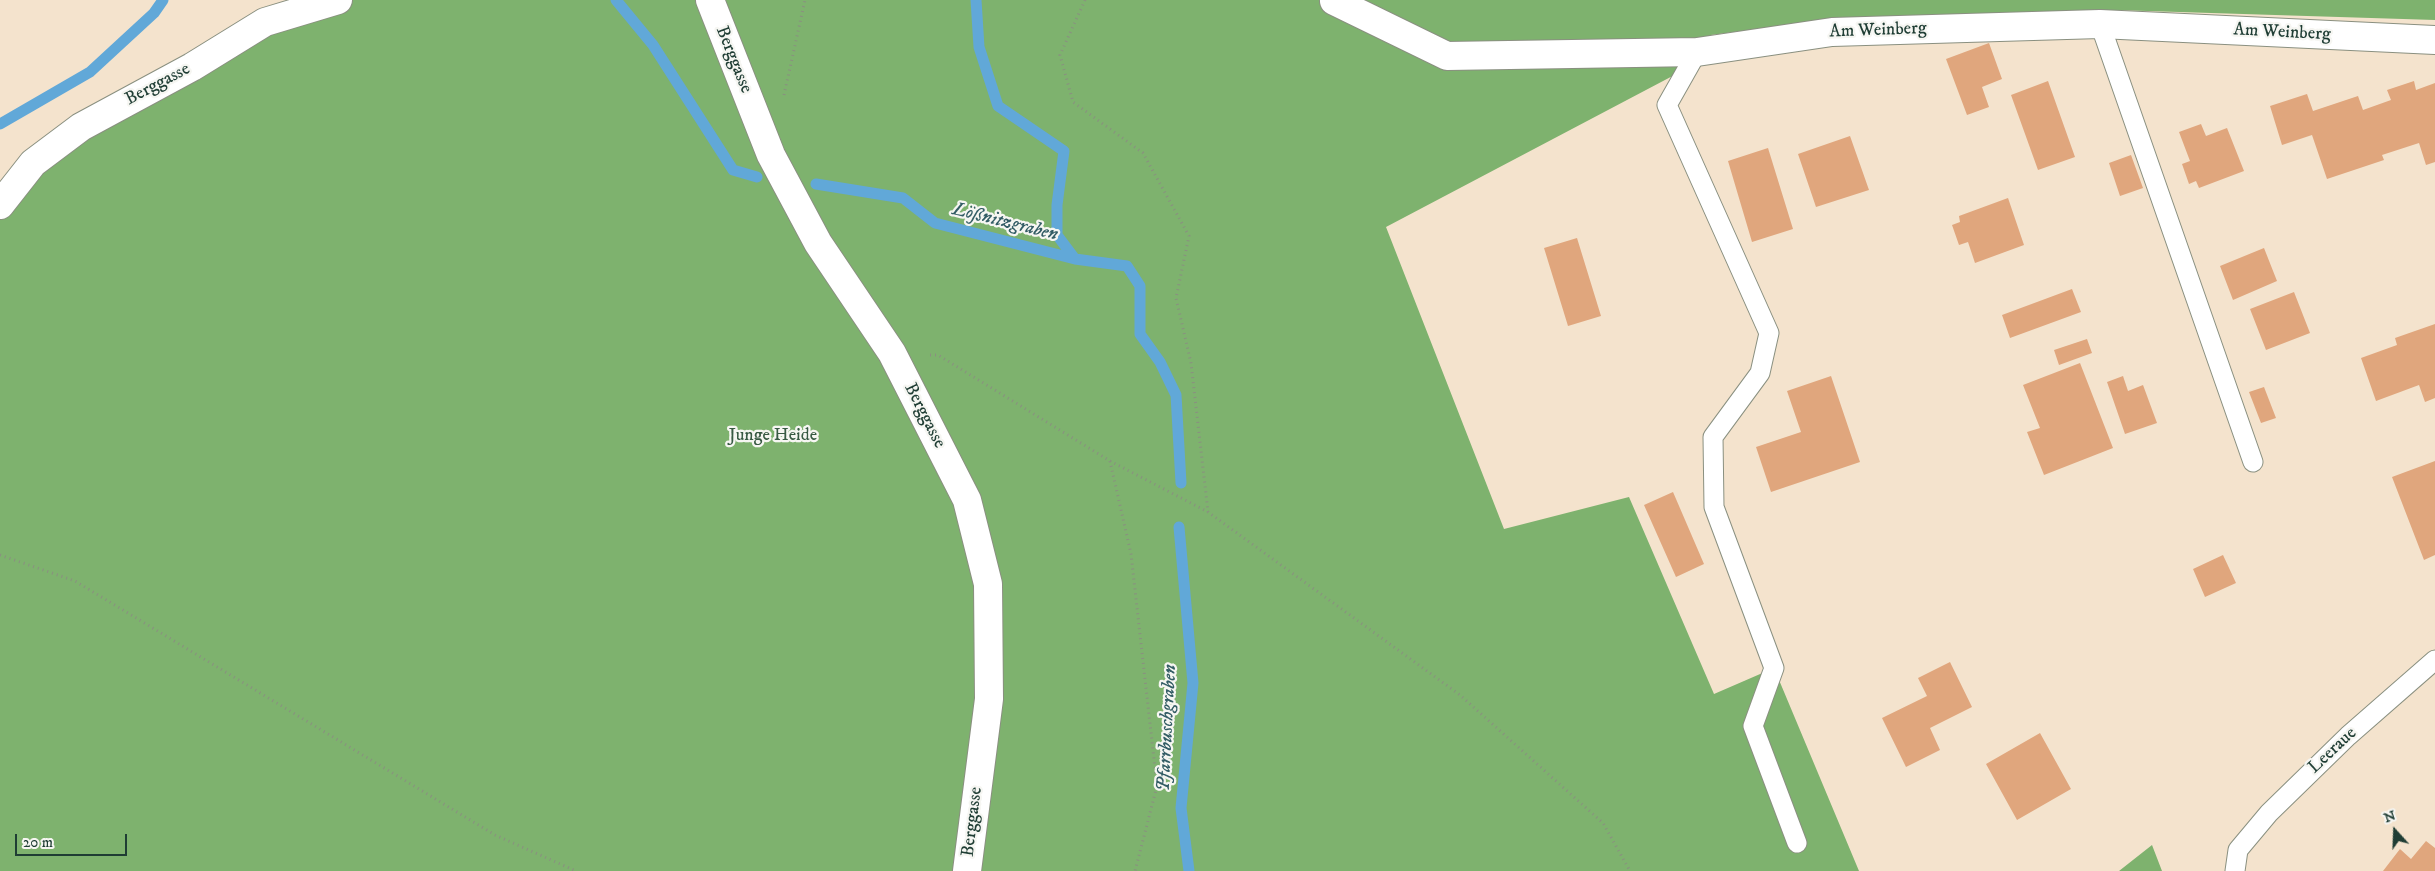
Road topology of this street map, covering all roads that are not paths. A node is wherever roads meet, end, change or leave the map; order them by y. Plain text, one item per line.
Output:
1 (338, 0) edge
2 (710, 0) edge
3 (1334, 1) edge
4 (2100, 24) junction
5 (2435, 40) edge
6 (1697, 52) junction
7 (0, 205) edge
8 (2254, 462) dead end
9 (2435, 660) edge
10 (1797, 843) dead end
11 (966, 871) edge
12 (2235, 871) edge

1 - 7 street, Berggasse
2 - 11 street, Berggasse
3 - 6 street, Am Weinberg
4 - 5 street, Am Weinberg
4 - 6 street, Am Weinberg
4 - 8 lane
6 - 10 lane
9 - 12 lane, Leeraue

